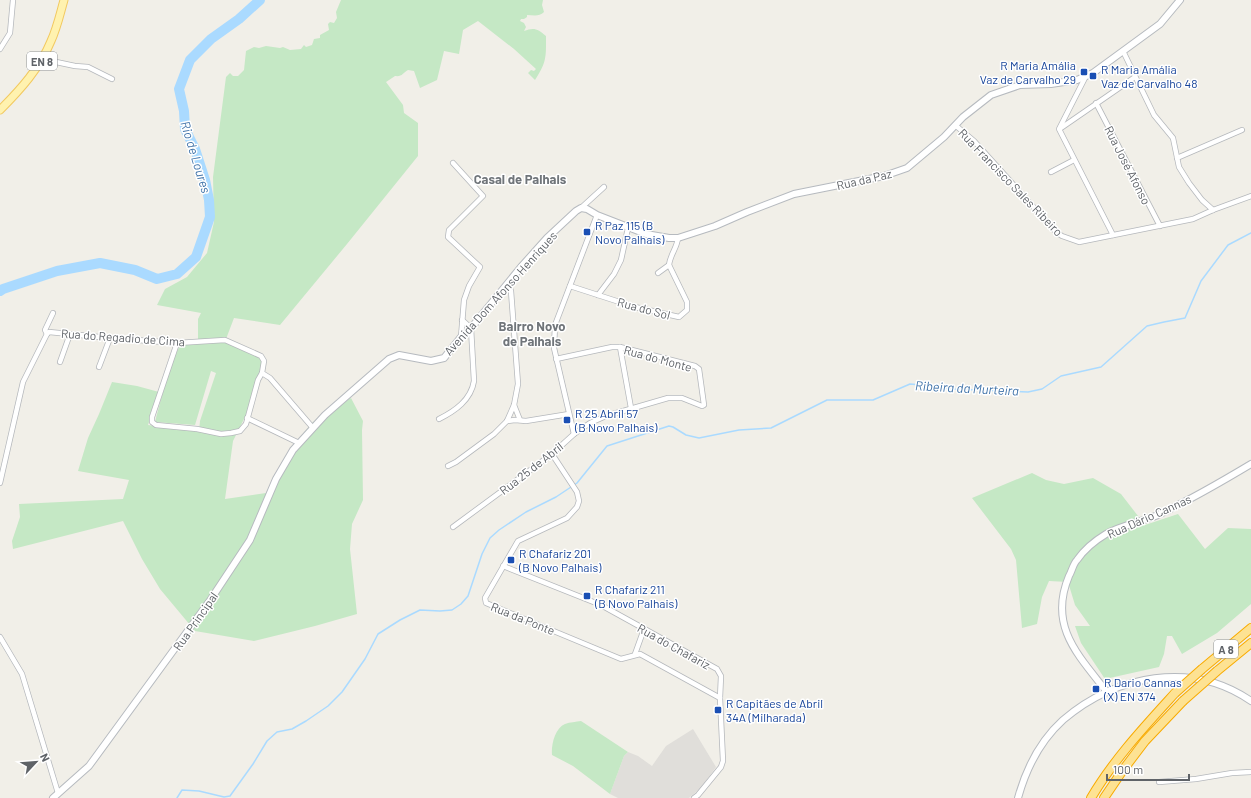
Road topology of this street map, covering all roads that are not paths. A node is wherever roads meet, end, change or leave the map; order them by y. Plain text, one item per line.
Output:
1 (13, 0) edge
2 (64, 0) edge
3 (1180, 0) edge
4 (0, 49) edge
5 (1123, 51) junction
6 (42, 59) junction
7 (1086, 76) junction
8 (1135, 76) junction
9 (112, 79) dead end
10 (1096, 103) junction
11 (0, 110) edge
12 (955, 125) junction
13 (1059, 130) junction
14 (1242, 130) dead end
15 (1177, 158) junction
16 (1074, 160) junction
17 (453, 163) dead end
18 (1051, 172) dead end
19 (604, 187) dead end
20 (1251, 196) edge
21 (581, 208) junction
22 (1213, 210) junction
23 (598, 215) junction
24 (1160, 226) junction
25 (628, 228) junction
26 (1113, 235) junction
27 (678, 238) junction
28 (669, 264) junction
29 (658, 273) dead end
30 (508, 283) junction
31 (570, 286) junction
32 (598, 295) junction
33 (53, 313) dead end
34 (462, 320) junction
35 (471, 328) junction
36 (47, 334) junction
37 (70, 334) junction
38 (461, 337) junction
39 (110, 338) junction
40 (177, 343) junction
41 (620, 347) junction
42 (556, 358) junction
43 (60, 362) dead end
44 (99, 367) dead end
45 (262, 373) junction
46 (514, 405) junction
47 (702, 406) joint
48 (631, 408) junction
49 (569, 414) junction
50 (247, 418) junction
51 (439, 419) dead end
52 (520, 420) junction
53 (507, 421) junction
54 (313, 428) junction
55 (574, 434) junction
56 (299, 443) junction
57 (552, 454) junction
58 (1251, 464) edge
59 (448, 466) dead end
60 (0, 482) edge
61 (453, 527) dead end
62 (504, 566) junction
63 (1251, 628) edge
64 (644, 630) junction
65 (0, 637) edge
66 (1251, 643) edge
67 (635, 654) junction
68 (1107, 692) junction
69 (720, 698) junction
70 (1251, 701) edge
71 (1251, 772) edge
72 (1159, 782) dead end
73 (55, 796) edge
74 (694, 798) edge
75 (1018, 798) edge
76 (1091, 798) edge
77 (1104, 798) edge

1 - 4 street
2 - 6 main road, EN 8
3 - 5 street, Rua da Paz
5 - 7 street, Rua da Paz
5 - 8 street
6 - 9 street
6 - 11 main road, EN 8
7 - 12 street, Rua da Paz
7 - 13 street
8 - 10 street
8 - 15 street
10 - 13 street
10 - 24 street, Rua José Afonso
12 - 26 street, Rua Francisco Sales Ribeiro
12 - 27 street, Rua da Paz
13 - 16 street
14 - 15 street
15 - 22 street
16 - 18 street
16 - 26 street
17 - 34 street
19 - 21 street, Avenida Dom Afonso Henriques
20 - 22 street, Rua Francisco Sales Ribeiro
21 - 23 street, Rua da Paz
21 - 30 street, Avenida Dom Afonso Henriques
22 - 24 street, Rua Francisco Sales Ribeiro
23 - 25 street, Rua da Paz
23 - 31 street
24 - 26 street, Rua Francisco Sales Ribeiro
25 - 27 street, Rua da Paz
25 - 32 street
27 - 28 street
28 - 29 street
28 - 32 street, Rua do Sol
30 - 35 street, Avenida Dom Afonso Henriques
30 - 46 street
31 - 32 street, Rua do Sol
31 - 42 street
33 - 36 street
34 - 35 street
34 - 38 street
35 - 38 street, Avenida Dom Afonso Henriques
35 - 51 street
36 - 37 street, Rua do Regadio de Cima
36 - 60 street, Rua do Regadio de Cima
37 - 39 street, Rua do Regadio de Cima
37 - 43 street
38 - 54 street, Avenida Dom Afonso Henriques
39 - 40 street, Rua do Regadio de Cima
39 - 44 street
40 - 45 street, Rua do Regadio de Cima
40 - 50 street
41 - 42 street, Rua do Monte
41 - 47 street, Rua do Monte
41 - 48 street
42 - 49 street
45 - 50 street
45 - 54 street
46 - 52 street
46 - 53 street
47 - 48 street, Rua 25 de Abril
48 - 55 street, Rua 25 de Abril
49 - 52 street
49 - 55 street
50 - 56 street
52 - 53 street
53 - 59 street
54 - 56 street, Rua Principal
55 - 57 street, Rua 25 de Abril
56 - 73 street, Rua Principal
57 - 61 street, Rua 25 de Abril
57 - 62 street, Rua da Ponte
58 - 68 street, Rua Dário Cannas
62 - 64 street, Rua do Chafariz
62 - 67 street, Rua da Ponte
63 - 76 highway, A 8, bridge
64 - 67 street
64 - 69 street, Rua do Chafariz
65 - 73 street
66 - 77 highway, A 8, bridge
67 - 69 street
68 - 70 street
68 - 75 street
69 - 74 street, Rua do Chafariz
71 - 72 street

